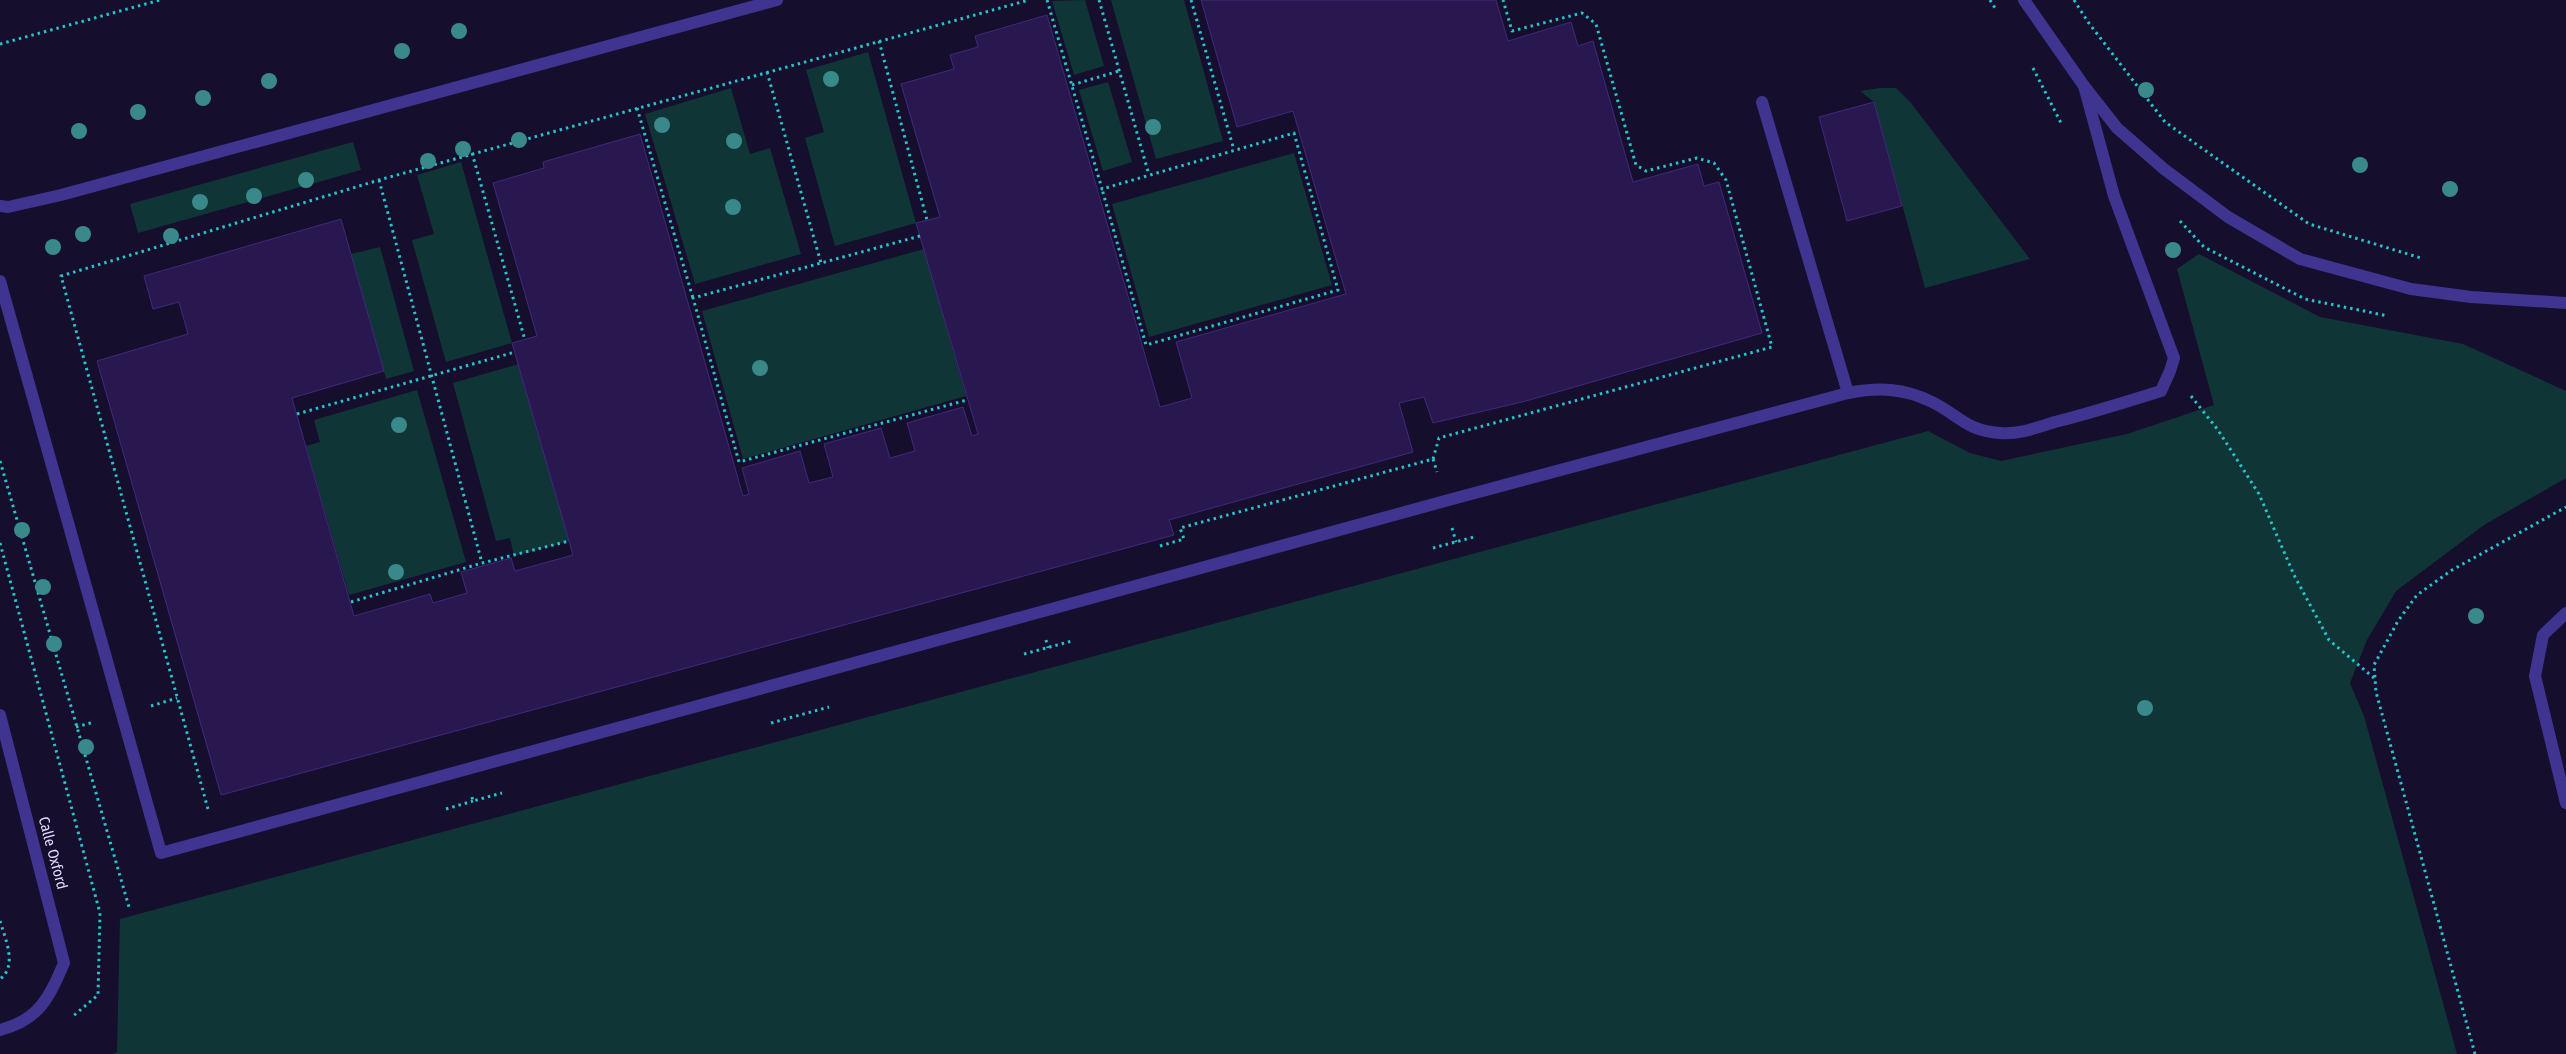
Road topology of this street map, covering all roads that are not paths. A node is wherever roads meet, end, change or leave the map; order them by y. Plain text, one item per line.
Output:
1 (777, 0) edge
2 (2024, 0) edge
3 (2084, 86) junction
4 (1762, 102) dead end
5 (0, 206) edge
6 (0, 281) edge
7 (2566, 303) edge
8 (1848, 394) junction
9 (2566, 613) edge
10 (0, 715) edge
11 (2566, 802) edge
12 (0, 1030) edge

1 - 5 street
2 - 3 street
3 - 7 street
3 - 8 street
4 - 8 street
6 - 8 street
9 - 11 street
10 - 12 street, Calle Oxford

